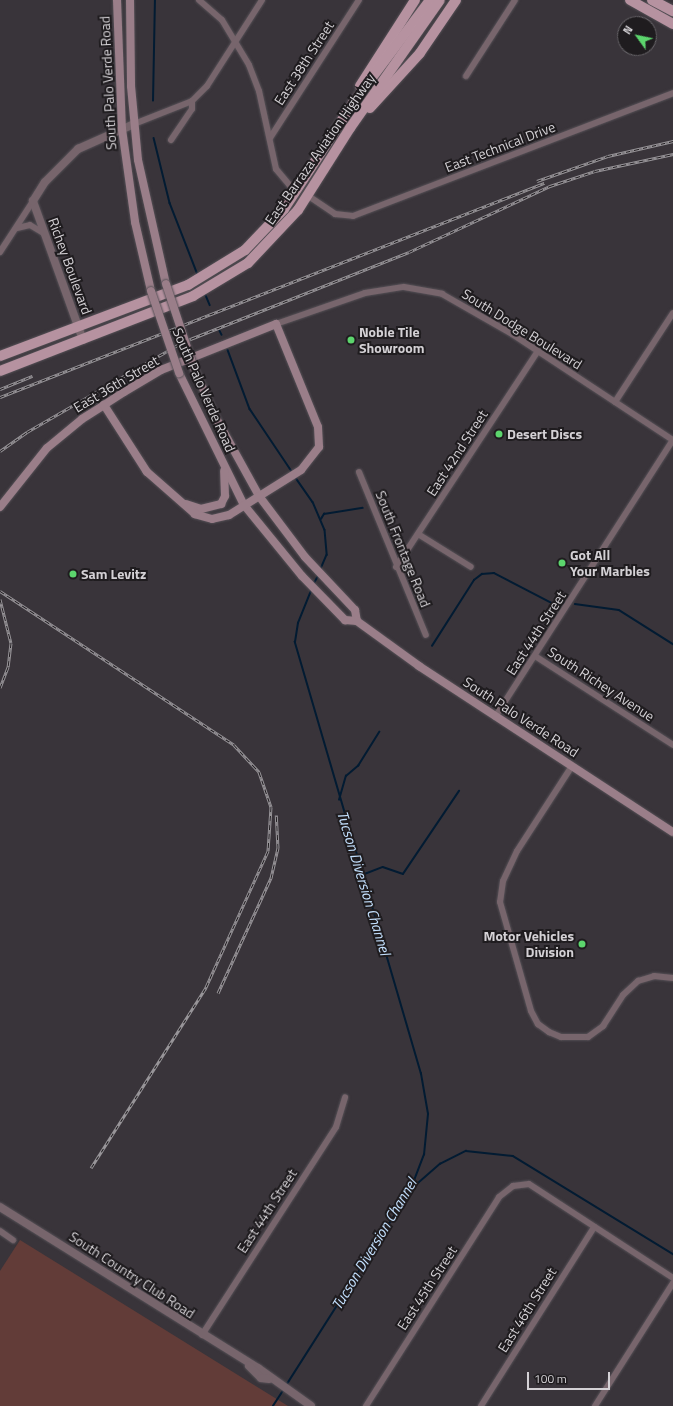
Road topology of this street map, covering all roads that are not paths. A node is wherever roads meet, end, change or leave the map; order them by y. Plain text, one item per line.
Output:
1 (117, 0) edge
2 (130, 0) edge
3 (199, 0) edge
4 (262, 0) edge
5 (359, 0) edge
6 (415, 0) edge
7 (430, 0) edge
8 (440, 0) edge
9 (456, 0) edge
10 (514, 0) edge
11 (630, 0) edge
12 (652, 0) edge
13 (673, 11) edge
14 (673, 24) edge
15 (237, 41) junction
16 (466, 76) dead end
17 (673, 93) edge
18 (192, 101) junction
19 (134, 124) junction
20 (122, 129) junction
21 (270, 138) junction
22 (172, 140) dead end
23 (323, 148) junction
24 (333, 156) junction
25 (295, 192) junction
26 (307, 195) junction
27 (33, 201) junction
28 (14, 230) junction
29 (45, 234) junction
30 (0, 252) edge
31 (226, 278) junction
32 (673, 313) edge
33 (276, 324) junction
34 (78, 327) junction
35 (83, 340) junction
36 (538, 351) junction
37 (0, 356) edge
38 (0, 371) edge
39 (614, 402) junction
40 (104, 405) junction
41 (673, 440) edge
42 (224, 469) junction
43 (359, 472) dead end
44 (259, 496) junction
45 (184, 504) junction
46 (244, 505) junction
47 (0, 507) edge
48 (418, 534) junction
49 (396, 567) junction
50 (471, 567) dead end
51 (357, 621) junction
52 (426, 635) dead end
53 (535, 656) junction
54 (496, 717) junction
55 (673, 745) edge
56 (572, 766) junction
57 (673, 832) edge
58 (673, 978) edge
59 (345, 1097) dead end
60 (0, 1207) edge
61 (594, 1227) junction
62 (0, 1231) edge
63 (13, 1240) dead end
64 (673, 1278) edge
65 (673, 1283) edge
66 (202, 1335) junction
67 (311, 1406) edge
68 (366, 1406) edge
69 (481, 1406) edge
70 (595, 1406) edge

1 - 20 main road, South Palo Verde Road
2 - 19 main road, South Palo Verde Road
3 - 15 street
4 - 15 street
5 - 21 street, East 38th Street
6 - 23 main road
7 - 23 main road, East Barraza Aviation Highway
8 - 24 main road, East Barraza Aviation Highway
9 - 24 main road
10 - 16 street
11 - 14 main road
12 - 13 main road
15 - 18 street
15 - 21 street
17 - 26 street, East Technical Drive
18 - 19 street
18 - 22 street
19 - 20 street
19 - 44 main road, South Palo Verde Road, bridge
20 - 27 street
20 - 42 main road, South Palo Verde Road, bridge
21 - 25 street
23 - 25 main road, East Barraza Aviation Highway
24 - 26 main road, East Barraza Aviation Highway
25 - 31 main road
25 - 34 main road, East Barraza Aviation Highway
26 - 31 main road, East Barraza Aviation Highway
27 - 28 street
27 - 29 street, Richey Boulevard
28 - 29 street
28 - 30 street
29 - 34 street, Richey Boulevard
31 - 35 main road, East Barraza Aviation Highway
32 - 39 street
33 - 36 street, South Dodge Boulevard
33 - 40 main road, East 36th Street
33 - 44 main road
34 - 35 street, Richey Boulevard
34 - 37 main road
35 - 38 main road, East Barraza Aviation Highway
36 - 39 street, South Dodge Boulevard
36 - 48 street, East 42nd Street
39 - 41 street, South Dodge Boulevard
40 - 45 main road
40 - 47 main road, East 36th Street
41 - 53 street, East 44th Street
42 - 45 main road
42 - 46 main road, South Palo Verde Road
43 - 49 street, South Frontage Road
44 - 46 main road
44 - 51 main road, South Palo Verde Road
45 - 46 main road
46 - 51 main road, South Palo Verde Road
48 - 49 street, East 42nd Street
48 - 50 street
49 - 52 street, South Frontage Road
51 - 54 main road, South Palo Verde Road
53 - 54 street, East 44th Street
53 - 55 street, South Richey Avenue
54 - 56 main road, South Palo Verde Road
56 - 57 main road, South Palo Verde Road
56 - 58 street
59 - 66 street, East 44th Street
60 - 66 street, South Country Club Road
61 - 64 street
61 - 68 street, East 45th Street
61 - 69 street, East 46th Street
62 - 63 street
65 - 70 street
66 - 67 street, South Country Club Road

